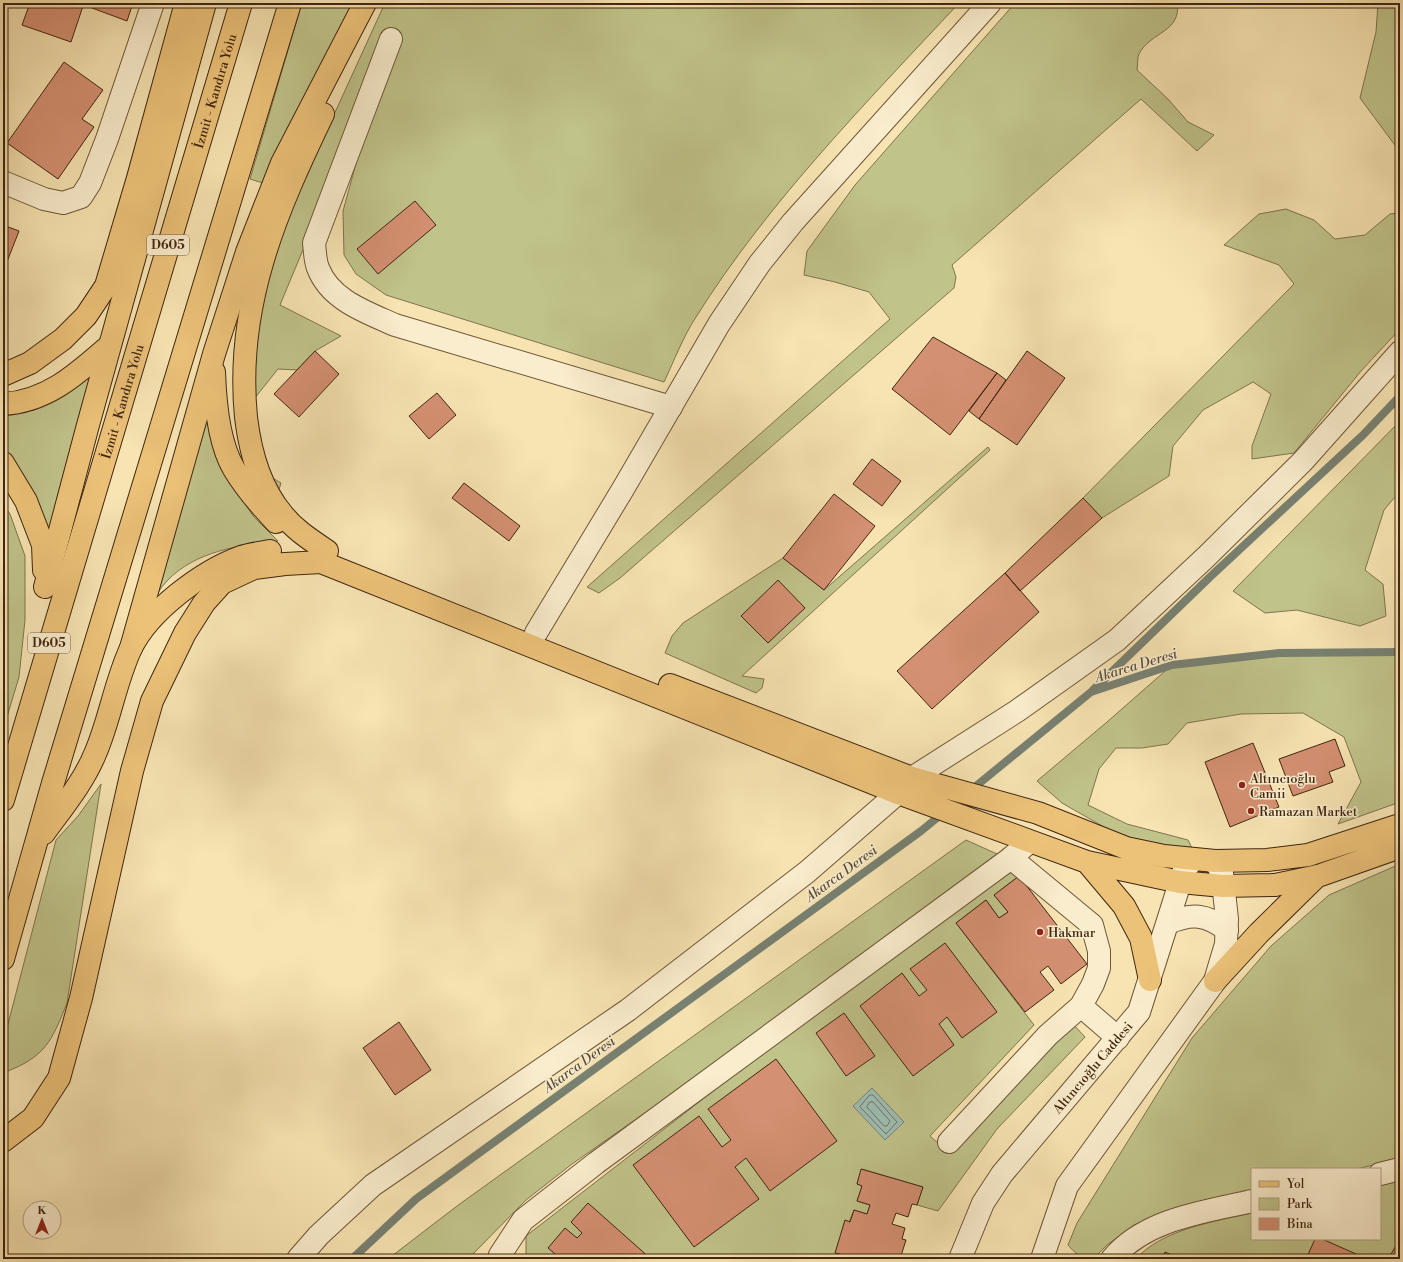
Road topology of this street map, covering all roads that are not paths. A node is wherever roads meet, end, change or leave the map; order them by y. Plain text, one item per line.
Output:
1 (153, 3) edge
2 (186, 3) edge
3 (206, 3) edge
4 (241, 3) edge
5 (290, 3) edge
6 (365, 3) edge
7 (380, 3) edge
8 (990, 3) edge
9 (391, 39) dead end
10 (3, 182) edge
11 (109, 346) junction
12 (1400, 352) edge
13 (214, 354) junction
14 (3, 375) edge
15 (3, 404) edge
16 (671, 407) junction
17 (3, 463) edge
18 (324, 557) junction
19 (44, 587) junction
20 (536, 633) junction
21 (132, 648) junction
22 (47, 650) junction
23 (905, 785) junction
24 (3, 800) edge
25 (1400, 825) edge
26 (1029, 842) junction
27 (36, 844) junction
28 (1400, 847) edge
29 (1011, 858) junction
30 (1193, 860) junction
31 (1215, 861) junction
32 (1087, 862) junction
33 (1318, 876) junction
34 (1180, 882) junction
35 (1223, 886) junction
36 (1168, 923) junction
37 (1227, 930) junction
38 (3, 959) edge
39 (1150, 980) junction
40 (1215, 981) junction
41 (1081, 1006) junction
42 (1118, 1038) junction
43 (3, 1141) edge
44 (949, 1142) dead end
45 (1400, 1169) edge
46 (1381, 1174) edge
47 (1251, 1201) edge
48 (298, 1259) edge
49 (503, 1259) edge
50 (960, 1259) edge
51 (1042, 1259) edge
52 (1112, 1259) edge

1 - 10 street
2 - 14 main road
3 - 11 main road
4 - 22 main road, İzmit - Kandıra Yolu / D605
5 - 27 main road
6 - 13 main road
7 - 18 main road
8 - 16 street
9 - 16 street
11 - 15 main road
11 - 19 main road
12 - 23 street
13 - 18 main road
13 - 21 main road
16 - 20 street
17 - 19 main road
18 - 20 main road
18 - 21 main road
18 - 23 main road
18 - 43 main road
19 - 22 main road
20 - 23 main road
21 - 27 main road
22 - 24 main road, İzmit - Kandıra Yolu / D605
23 - 26 main road
23 - 30 main road
23 - 48 street
25 - 31 main road
26 - 29 street
26 - 32 main road
27 - 38 main road
28 - 33 main road
29 - 41 street
29 - 49 street
30 - 31 main road
30 - 34 street, Altıncıoğlu Caddesi
31 - 35 street
32 - 34 main road
32 - 39 main road
33 - 35 main road
33 - 40 main road
34 - 35 main road
34 - 36 street, Altıncıoğlu Caddesi
35 - 37 street
36 - 37 street
36 - 39 street, Altıncıoğlu Caddesi
37 - 40 street
39 - 42 street, Altıncıoğlu Caddesi
40 - 51 street
41 - 42 street
41 - 44 street
42 - 50 street, Altıncıoğlu Caddesi
45 - 46 street
47 - 52 street

